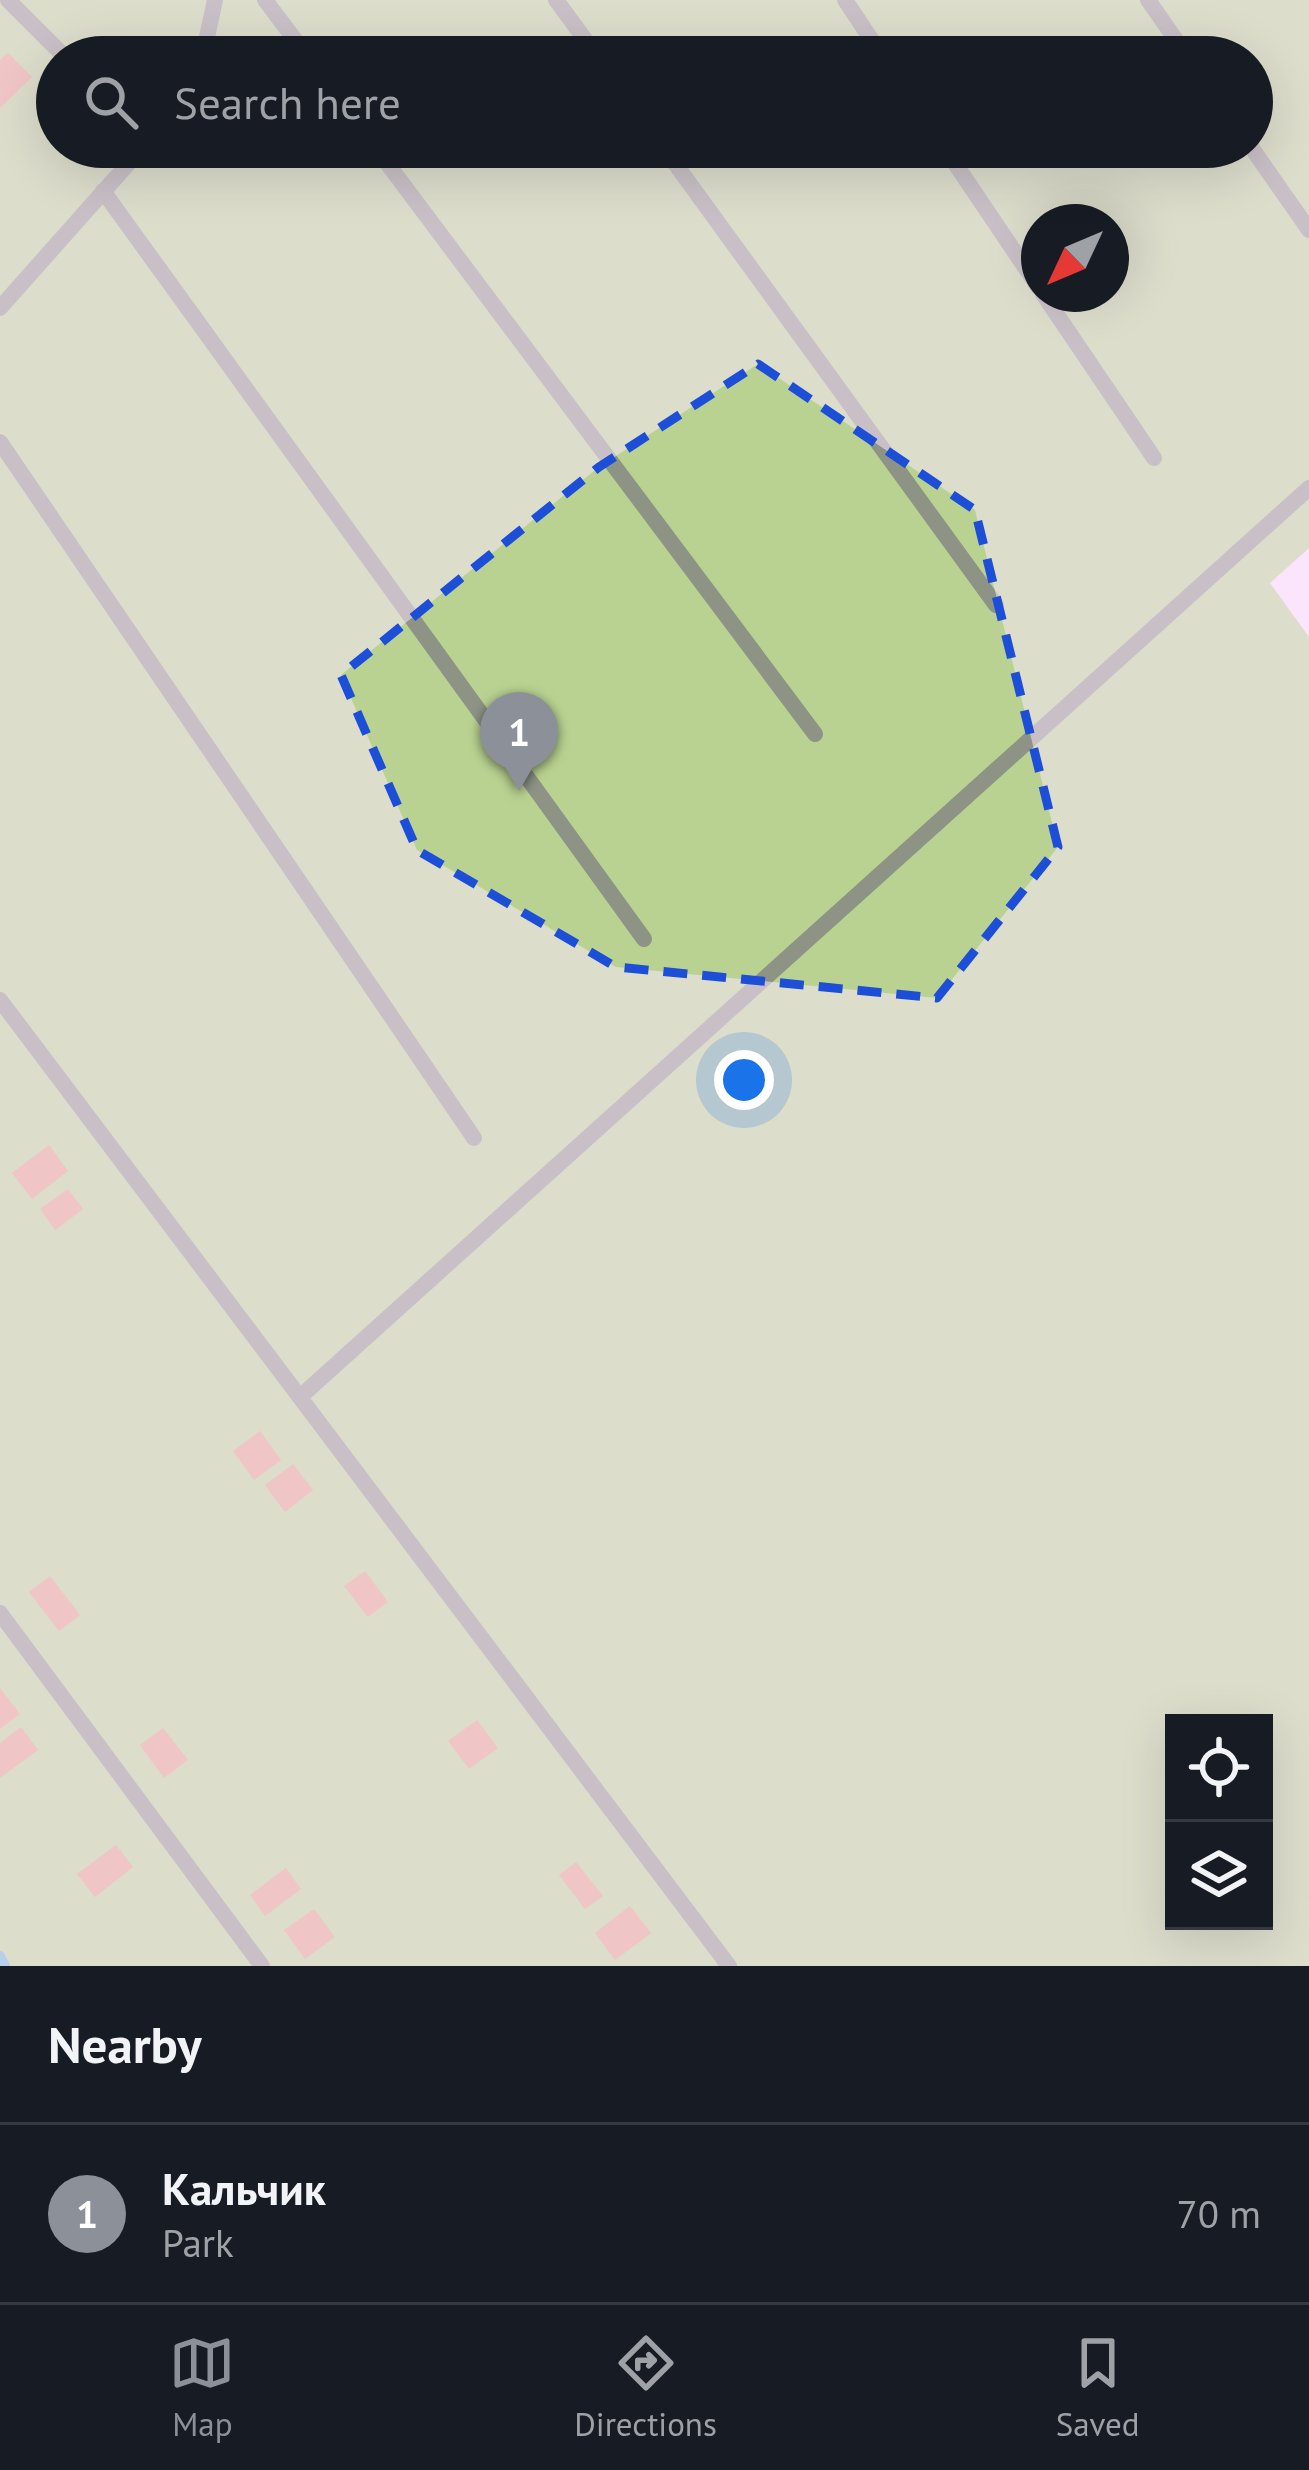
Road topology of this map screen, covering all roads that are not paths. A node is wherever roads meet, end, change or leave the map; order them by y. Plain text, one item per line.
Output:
1 (8, 0) edge
2 (215, 0) edge
3 (266, 0) edge
4 (556, 0) edge
5 (845, 0) edge
6 (1148, 0) edge
7 (44, 36) edge
8 (207, 36) edge
9 (293, 36) edge
10 (583, 36) edge
11 (869, 36) edge
12 (1173, 36) edge
13 (124, 168) edge
14 (392, 168) edge
15 (678, 168) edge
16 (958, 168) edge
17 (1266, 168) edge
18 (104, 191) junction
19 (1309, 230) edge
20 (1021, 261) edge
21 (0, 308) edge
22 (1055, 312) edge
23 (0, 442) edge
24 (1154, 458) dead end
25 (1309, 488) edge
26 (996, 605) dead end
27 (815, 734) dead end
28 (644, 939) dead end
29 (0, 1000) edge
30 (474, 1138) dead end
31 (300, 1397) junction
32 (0, 1613) edge
33 (262, 1966) edge
34 (729, 1966) edge

1 - 7 lane
2 - 8 lane
3 - 9 lane
4 - 10 lane
5 - 11 lane
6 - 12 lane
13 - 18 lane
14 - 27 lane
15 - 26 lane
16 - 20 lane
17 - 19 lane
18 - 21 lane
18 - 28 lane
22 - 24 lane
23 - 30 lane
25 - 31 lane
29 - 31 lane
31 - 34 lane
32 - 33 lane

